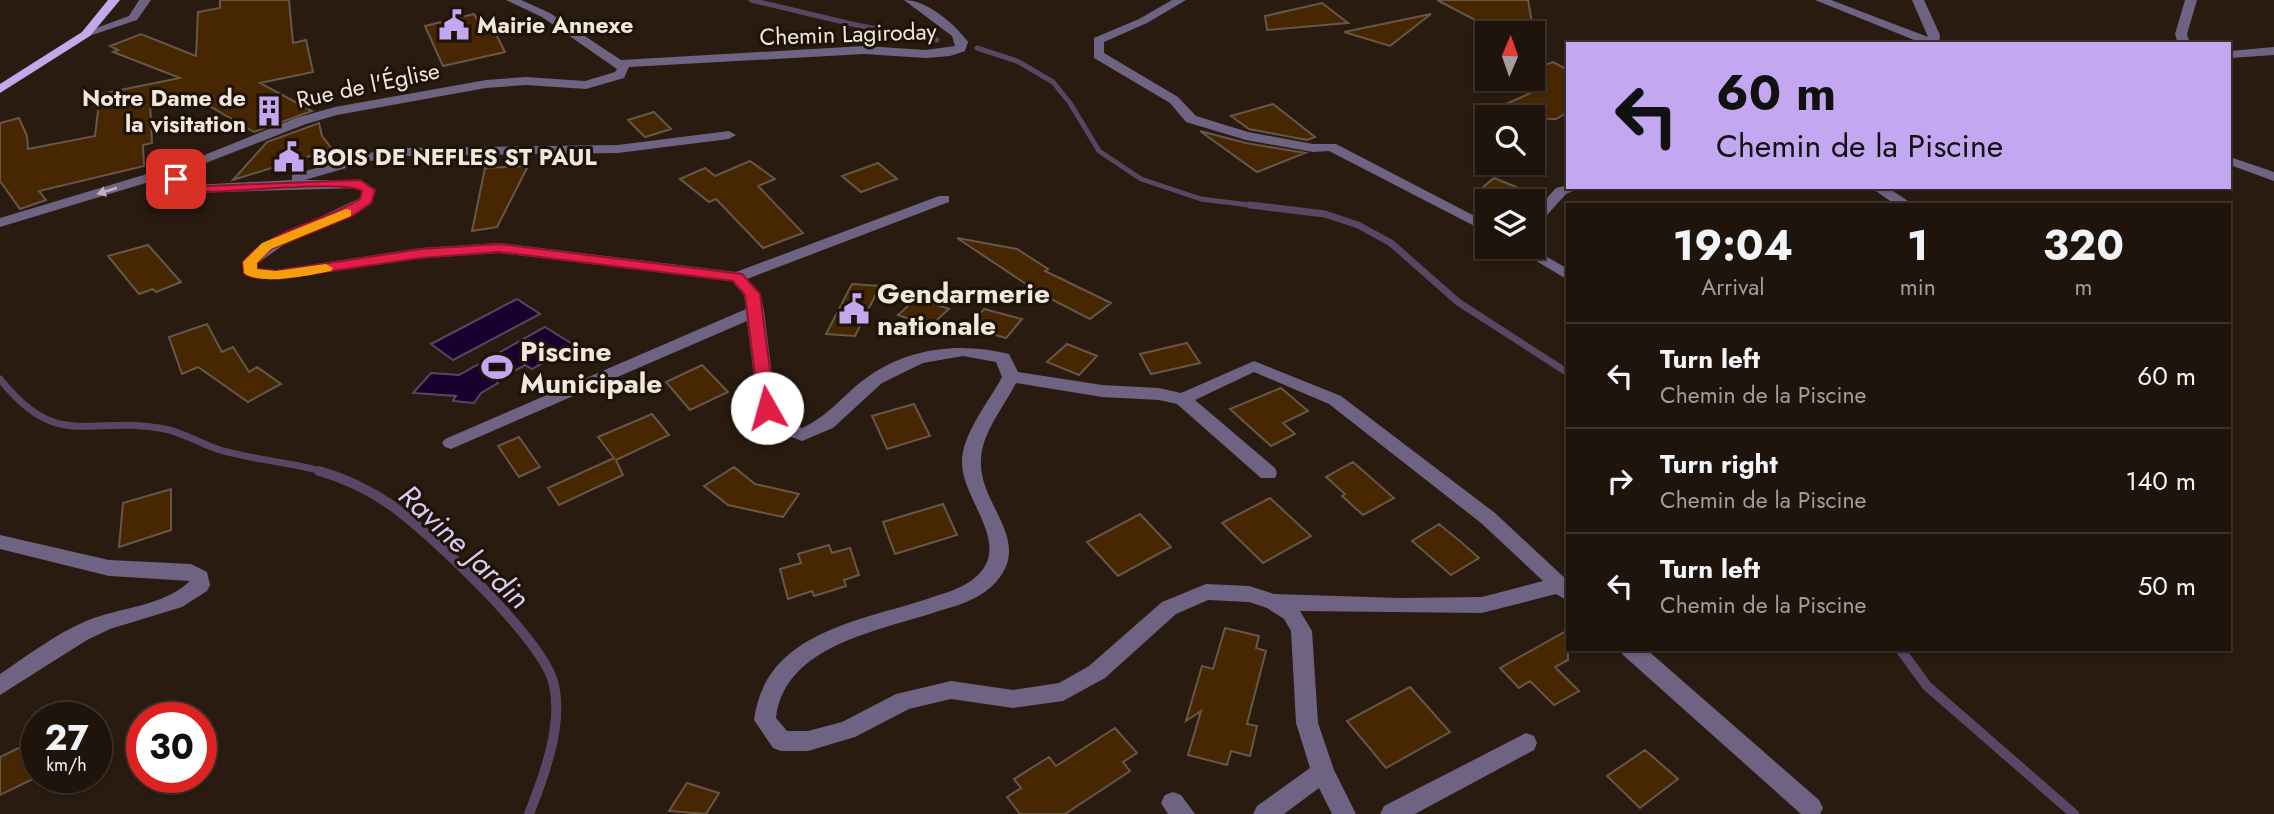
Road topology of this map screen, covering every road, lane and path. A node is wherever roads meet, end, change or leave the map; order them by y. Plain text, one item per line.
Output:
1 (114, 0) edge
2 (145, 0) edge
3 (512, 0) edge
4 (910, 0) edge
5 (1180, 0) edge
6 (1821, 0) edge
7 (1918, 0) edge
8 (2191, 0) edge
9 (86, 34) junction
10 (1930, 42) edge
11 (1933, 42) edge
12 (2183, 42) edge
13 (2274, 51) edge
14 (2231, 55) edge
15 (619, 64) junction
16 (0, 89) edge
17 (729, 135) dead end
18 (2231, 161) edge
19 (172, 171) junction
20 (2274, 177) edge
21 (274, 186) junction
22 (1568, 189) edge
23 (1880, 189) edge
24 (944, 200) dead end
25 (1904, 203) edge
26 (1545, 209) edge
27 (1475, 222) edge
28 (0, 223) edge
29 (1541, 259) edge
30 (1566, 274) edge
31 (737, 277) junction
32 (755, 311) junction
33 (1012, 377) junction
34 (1182, 399) junction
35 (451, 443) dead end
36 (1268, 473) dead end
37 (0, 542) edge
38 (1564, 589) edge
39 (1275, 602) junction
40 (1634, 651) edge
41 (0, 686) edge
42 (1526, 743) dead end
43 (1323, 772) junction
44 (1811, 808) dead end
45 (1265, 814) edge
46 (1344, 814) edge
47 (1392, 814) edge

1 - 9 main road
2 - 9 street
3 - 15 street
4 - 15 street, Chemin Lagiroday
5 - 27 street
6 - 10 street
7 - 11 street
8 - 12 street
9 - 16 main road
13 - 14 street
15 - 19 street, Rue de l'Église
17 - 21 street
18 - 20 street
19 - 21 street
19 -> 28 street, Rue de l'Église
21 - 31 street
22 - 26 street
23 - 25 street
24 - 31 street
29 - 30 street
31 - 32 street
32 - 33 street
32 - 35 street
33 - 34 street
33 - 39 street
34 - 36 street
34 - 38 street
37 - 41 street
38 - 39 street
39 - 43 street
40 - 44 street
42 - 47 street
43 - 45 street
43 - 46 street

